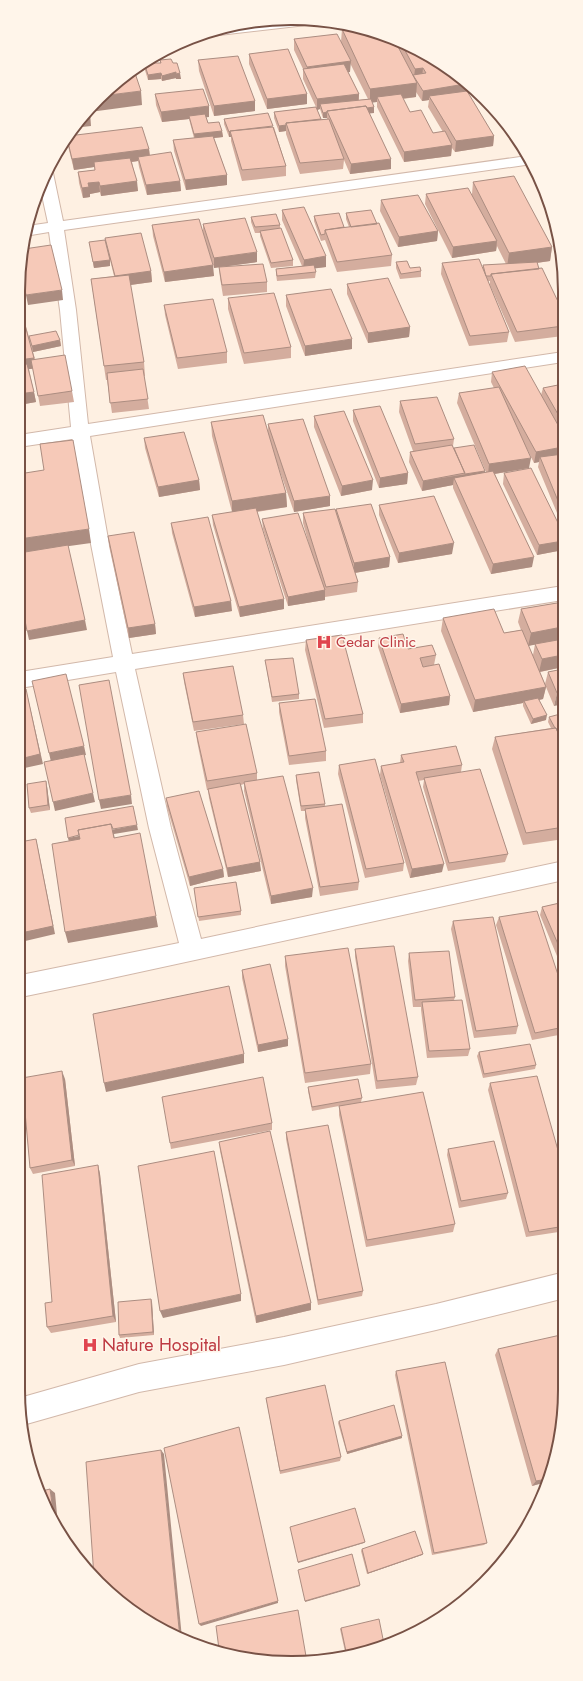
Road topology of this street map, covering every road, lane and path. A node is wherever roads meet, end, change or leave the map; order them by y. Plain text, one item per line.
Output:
1 (524, 161) edge
2 (48, 184) edge
3 (56, 226) junction
4 (32, 230) edge
5 (558, 358) edge
6 (80, 432) junction
7 (25, 440) edge
8 (558, 594) edge
9 (124, 663) junction
10 (25, 679) edge
11 (558, 871) edge
12 (192, 950) junction
13 (25, 985) edge
14 (558, 1287) edge
15 (26, 1410) edge

1 - 3 street
2 - 3 street
3 - 4 street
3 - 6 street
5 - 6 street
6 - 7 street
6 - 9 street
8 - 9 street
9 - 10 street
9 - 12 street
11 - 12 street
12 - 13 street
14 - 15 street

